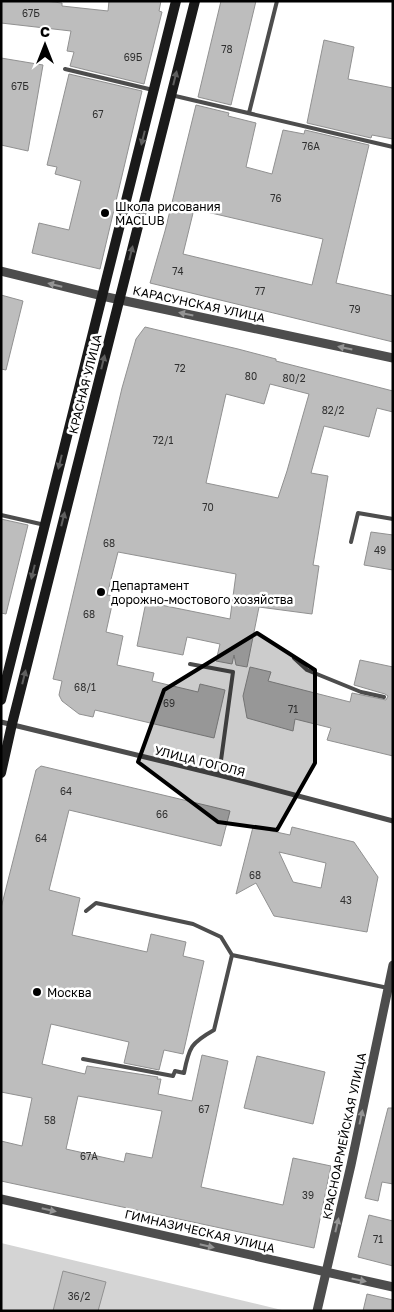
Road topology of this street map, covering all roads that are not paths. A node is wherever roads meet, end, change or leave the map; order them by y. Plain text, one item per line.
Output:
1 (176, 1) edge
2 (195, 1) edge
3 (277, 1) edge
4 (65, 69) dead end
5 (155, 90) junction
6 (171, 95) junction
7 (250, 113) junction
8 (393, 147) edge
9 (1, 271) edge
10 (102, 296) junction
11 (119, 300) junction
12 (393, 358) edge
13 (1, 515) edge
14 (393, 518) edge
15 (44, 525) junction
16 (351, 542) dead end
17 (294, 658) dead end
18 (190, 664) dead end
19 (384, 697) dead end
20 (1, 700) edge
21 (1, 722) edge
22 (12, 724) junction
23 (1, 773) edge
24 (219, 775) junction
25 (393, 821) edge
26 (86, 911) dead end
27 (232, 955) junction
28 (393, 965) edge
29 (388, 988) junction
30 (83, 1059) dead end
31 (1, 1199) edge
32 (326, 1272) junction
33 (393, 1287) edge
34 (317, 1311) edge

1 - 5 main road, КРАСНАЯ УЛИЦА
6 -> 2 main road, КРАСНАЯ УЛИЦА
3 - 7 lane
4 - 5 lane
5 -> 10 main road, КРАСНАЯ УЛИЦА
6 - 7 lane
11 -> 6 main road, КРАСНАЯ УЛИЦА
7 - 8 lane
10 -> 9 street, КАРАСУНСКАЯ УЛИЦА
10 - 11 street, КАРАСУНСКАЯ УЛИЦА
10 -> 15 main road, КРАСНАЯ УЛИЦА
12 -> 11 street, КАРАСУНСКАЯ УЛИЦА
22 -> 11 main road, КРАСНАЯ УЛИЦА
13 - 15 lane
14 - 16 lane
15 -> 20 main road, КРАСНАЯ УЛИЦА
17 - 19 lane
18 - 24 lane
21 - 22 street, УЛИЦА ГОГОЛЯ
22 - 23 main road, КРАСНАЯ УЛИЦА
22 - 24 street, УЛИЦА ГОГОЛЯ
24 - 25 street, УЛИЦА ГОГОЛЯ
26 - 27 lane
27 - 29 lane
27 - 30 lane
28 - 29 street, КРАСНОАРМЕЙСКАЯ УЛИЦА
32 -> 29 street, КРАСНОАРМЕЙСКАЯ УЛИЦА
31 -> 32 street, ГИМНАЗИЧЕСКАЯ УЛИЦА
32 -> 33 street, ГИМНАЗИЧЕСКАЯ УЛИЦА
32 - 34 street, КРАСНОАРМЕЙСКАЯ УЛИЦА

